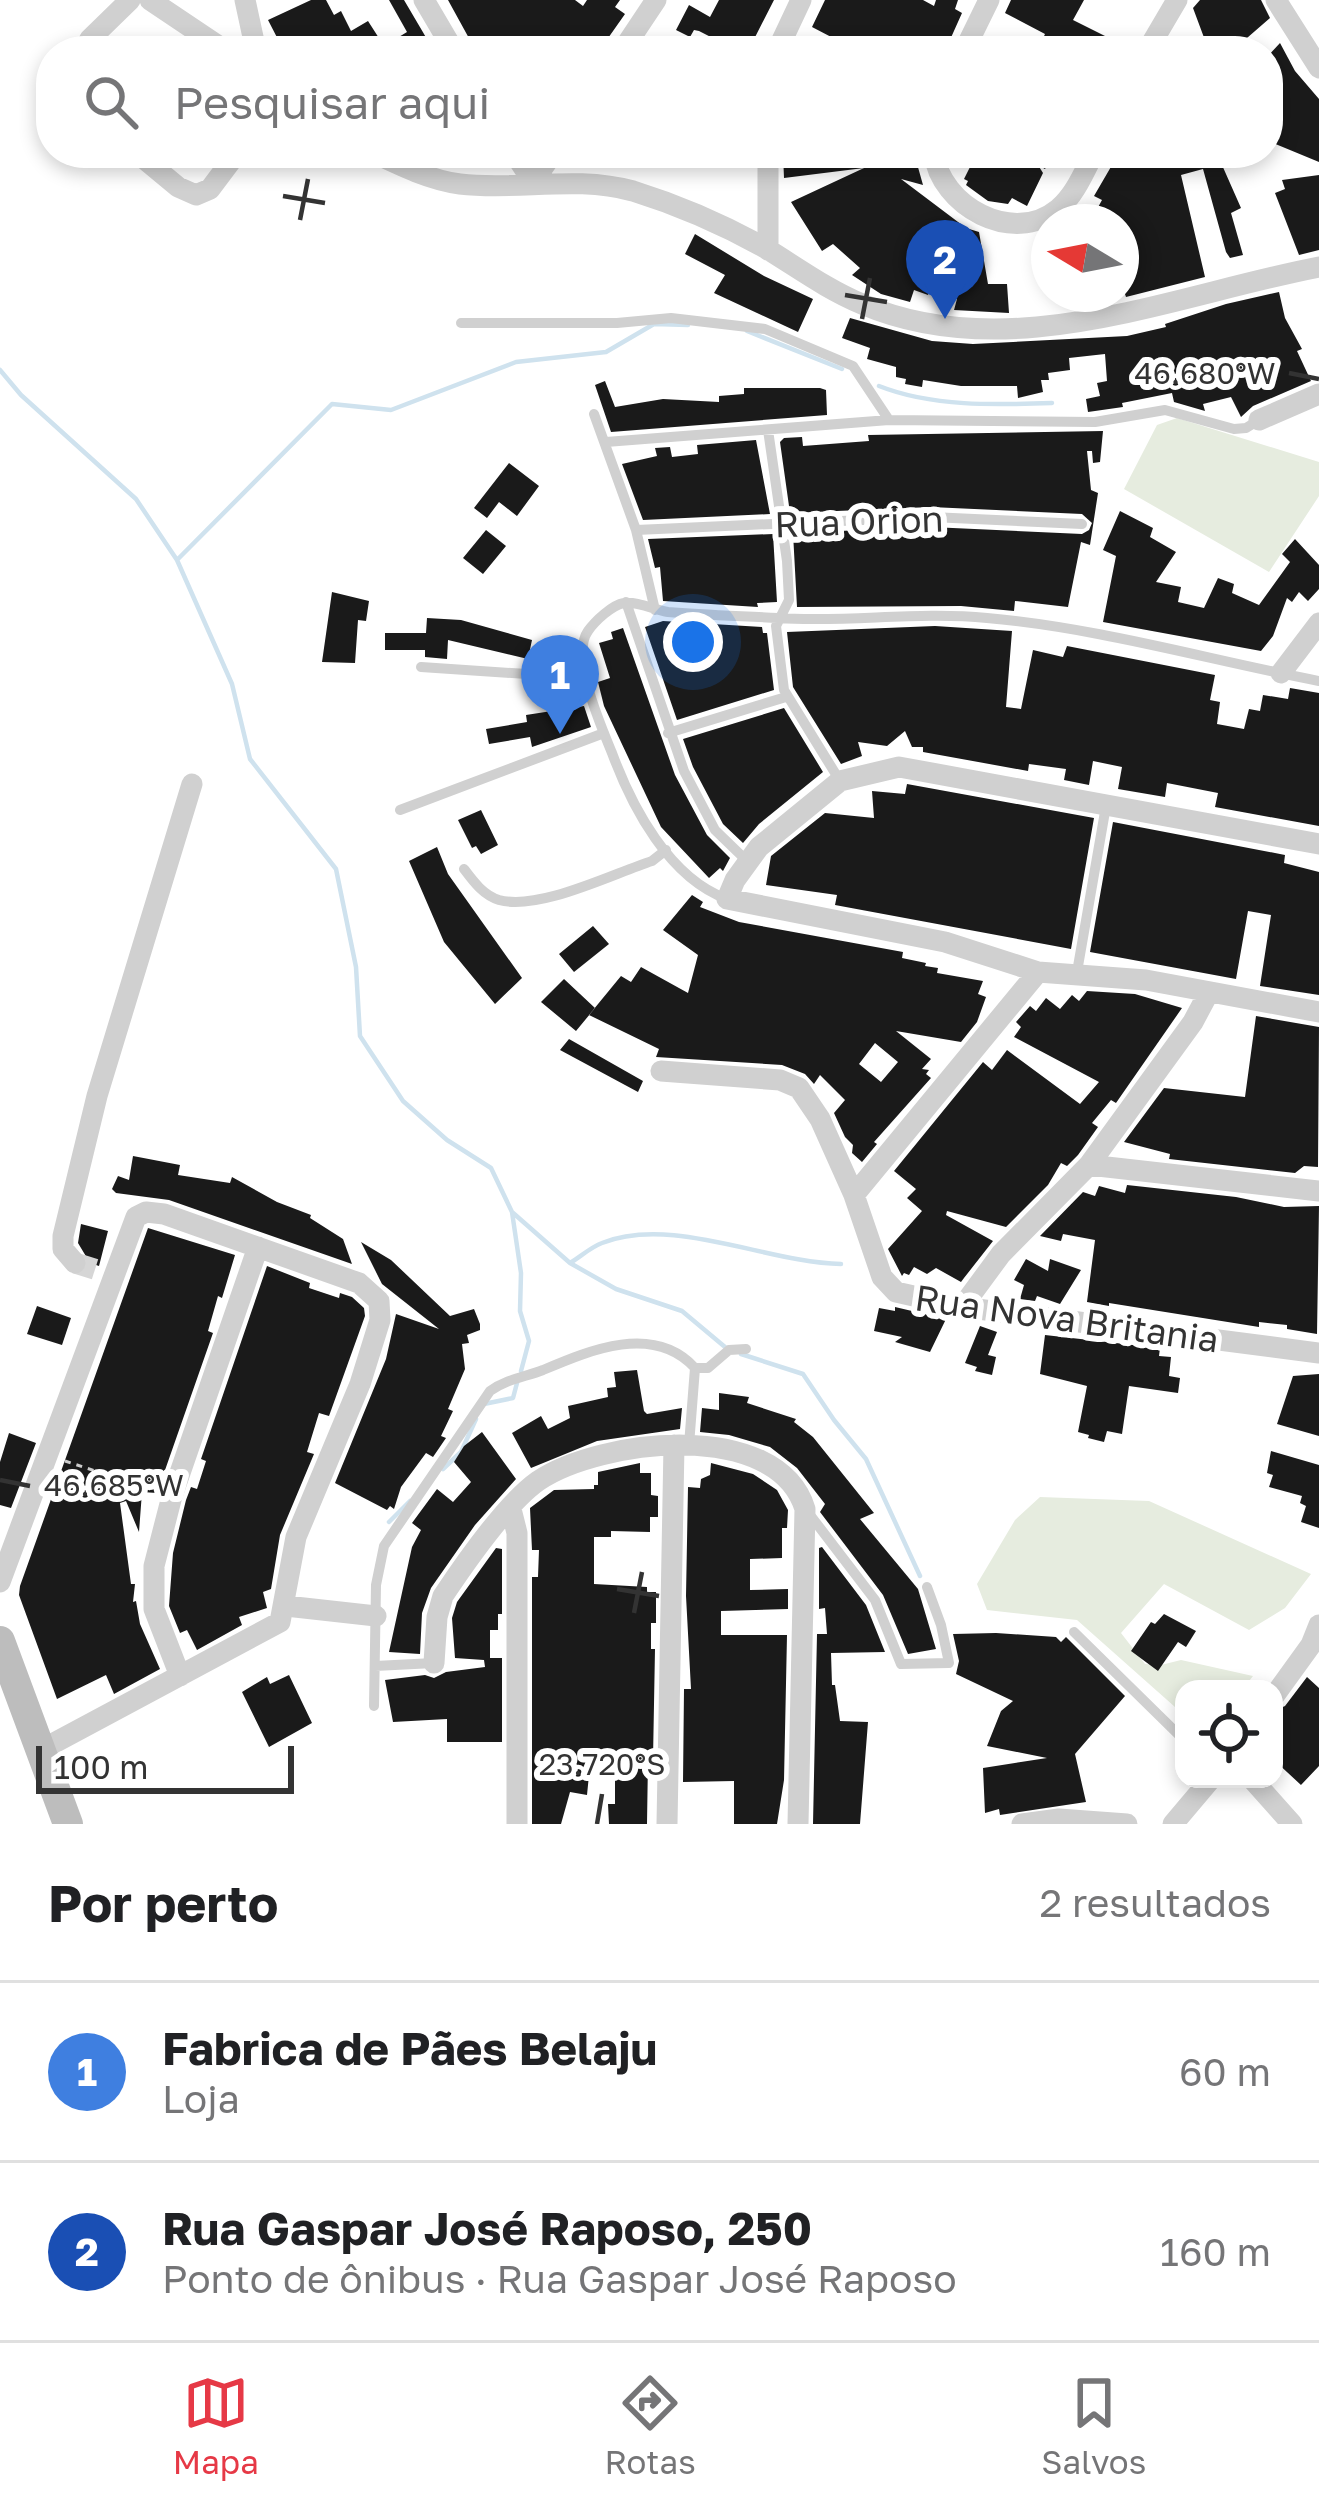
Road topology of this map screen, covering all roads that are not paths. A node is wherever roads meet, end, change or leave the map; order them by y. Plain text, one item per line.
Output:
1 (130, 0) edge
2 (150, 0) edge
3 (244, 0) edge
4 (424, 0) edge
5 (656, 0) edge
6 (801, 0) edge
7 (989, 0) edge
8 (1177, 0) edge
9 (1276, 0) edge
10 (93, 36) edge
11 (204, 36) edge
12 (252, 36) edge
13 (445, 36) edge
14 (632, 36) edge
15 (784, 36) edge
16 (971, 36) edge
17 (1156, 36) edge
18 (1319, 68) edge
19 (155, 168) edge
20 (226, 168) edge
21 (408, 168) edge
22 (524, 168) edge
23 (543, 168) edge
24 (768, 168) edge
25 (936, 168) edge
26 (1085, 168) edge
27 (533, 182) junction
28 (768, 250) junction
29 (1319, 267) edge
30 (461, 323) dead end
31 (1319, 394) edge
32 (594, 414) dead end
33 (889, 420) junction
34 (1259, 420) joint
35 (768, 430) junction
36 (606, 442) junction
37 (781, 522) junction
38 (1082, 524) dead end
39 (636, 530) junction
40 (626, 602) junction
41 (655, 610) junction
42 (779, 619) junction
43 (1319, 623) edge
44 (421, 667) dead end
45 (1281, 673) junction
46 (586, 678) junction
47 (1319, 681) edge
48 (786, 697) junction
49 (604, 733) junction
50 (668, 733) junction
51 (840, 781) junction
52 (192, 784) dead end
53 (1107, 803) junction
54 (400, 809) dead end
55 (1319, 844) edge
56 (666, 850) junction
57 (747, 861) junction
58 (464, 869) dead end
59 (727, 899) junction
60 (1038, 972) junction
61 (1077, 972) junction
62 (1209, 992) junction
63 (1319, 1012) edge
64 (661, 1071) dead end
65 (1089, 1165) junction
66 (1319, 1191) edge
67 (854, 1195) junction
68 (258, 1247) junction
69 (75, 1263) dead end
70 (962, 1307) junction
71 (746, 1349) dead end
72 (1319, 1354) edge
73 (695, 1367) junction
74 (681, 1445) junction
75 (805, 1508) junction
76 (512, 1509) junction
77 (0, 1582) edge
78 (927, 1587) dead end
79 (286, 1606) junction
80 (376, 1616) junction
81 (1074, 1632) dead end
82 (0, 1641) edge
83 (1316, 1641) edge
84 (434, 1663) joint
85 (375, 1666) junction
86 (179, 1676) junction
87 (1283, 1684) edge
88 (374, 1706) dead end
89 (1175, 1731) edge
90 (41, 1750) junction
91 (1203, 1788) edge
92 (1260, 1788) edge
93 (68, 1824) edge
94 (517, 1824) edge
95 (668, 1824) edge
96 (798, 1824) edge
97 (1022, 1824) edge
98 (1127, 1824) edge
99 (1173, 1824) edge
100 (1292, 1824) edge

1 - 10 street
2 - 11 street
3 - 12 street
4 - 13 street
5 - 14 street
6 - 15 street
7 - 16 street
8 - 17 street
9 - 18 street
19 - 20 street
21 - 27 street
22 - 27 street
23 - 27 street
24 - 28 street
25 - 26 street
27 - 28 street
28 - 29 street
30 - 33 lane
31 - 34 street
32 - 36 lane
33 - 34 lane
33 - 35 lane
35 - 36 lane
35 - 37 lane
36 - 39 lane
37 - 38 lane, Rua Orion
37 - 39 lane, Rua Orion
37 - 42 lane
39 - 41 lane
40 - 41 lane
40 - 46 lane
40 - 50 lane
41 - 42 lane
42 - 45 lane
42 - 48 lane
43 - 45 street
44 - 46 lane
45 - 47 lane
46 - 49 lane
48 - 50 lane
48 - 51 lane
49 - 54 lane
49 - 56 lane
50 - 57 lane
51 - 53 street
51 - 57 street
52 - 69 street
53 - 55 street
53 - 61 lane
56 - 58 lane
56 - 59 lane
57 - 59 street
59 - 60 street
60 - 61 street
60 - 67 street
61 - 62 street
62 - 63 street
62 - 65 street
64 - 67 street, Rua Nova Britania
65 - 66 street
65 - 70 street
67 - 70 street, Rua Nova Britania
68 - 77 street
68 - 79 street
68 - 86 street
70 - 72 street, Rua Nova Britania
71 - 73 lane
73 - 74 lane
73 - 80 lane
74 - 75 street
74 - 76 street
74 - 95 street
75 - 78 lane
75 - 96 street
76 - 84 street
76 - 94 street
79 - 80 street
79 - 86 street
80 - 85 lane
81 - 89 lane
82 - 90 street
83 - 87 street
84 - 85 lane
85 - 88 lane
86 - 90 street
90 - 93 street
91 - 99 street
92 - 100 street
97 - 98 street

